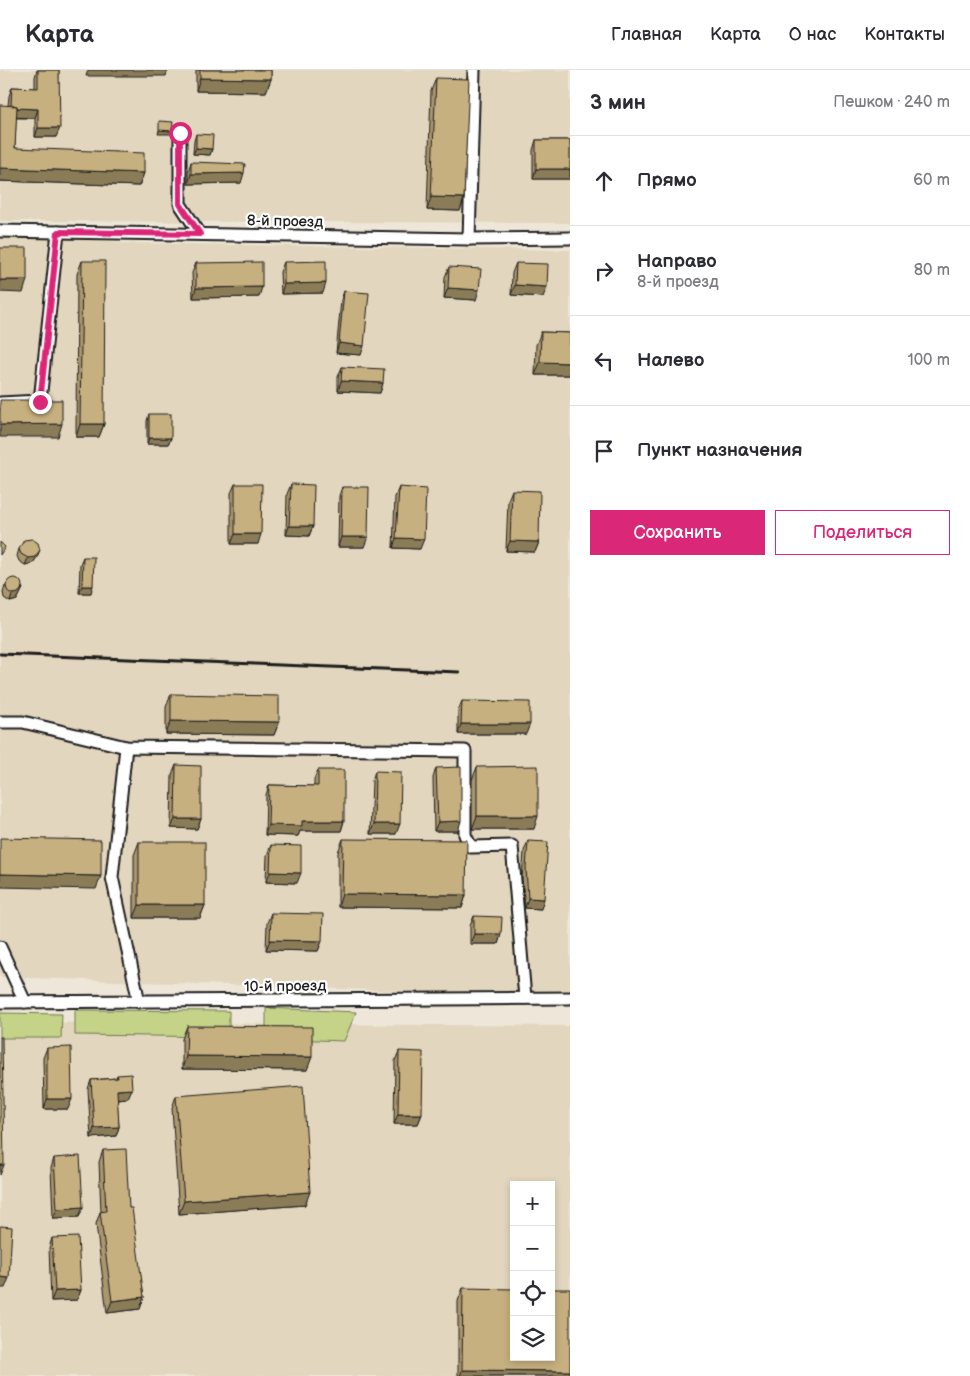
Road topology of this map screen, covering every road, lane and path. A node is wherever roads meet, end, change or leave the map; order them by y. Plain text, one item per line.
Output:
1 (474, 70) edge
2 (180, 133) dead end
3 (0, 231) edge
4 (58, 232) junction
5 (200, 234) junction
6 (570, 238) edge
7 (469, 239) junction
8 (0, 403) edge
9 (0, 722) edge
10 (126, 747) junction
11 (0, 947) edge
12 (525, 998) junction
13 (570, 998) edge
14 (0, 1002) edge
15 (25, 1002) junction
16 (139, 1002) junction

1 - 7 street
2 - 5 street
3 - 4 street, 8-й проезд
4 - 5 street, 8-й проезд
4 - 8 street
5 - 7 street, 8-й проезд
6 - 7 street, 8-й проезд
9 - 10 street
10 - 12 street
10 - 16 street
11 - 15 street
12 - 13 street, 10-й проезд
12 - 16 street, 10-й проезд
14 - 15 street, 10-й проезд
15 - 16 street, 10-й проезд

